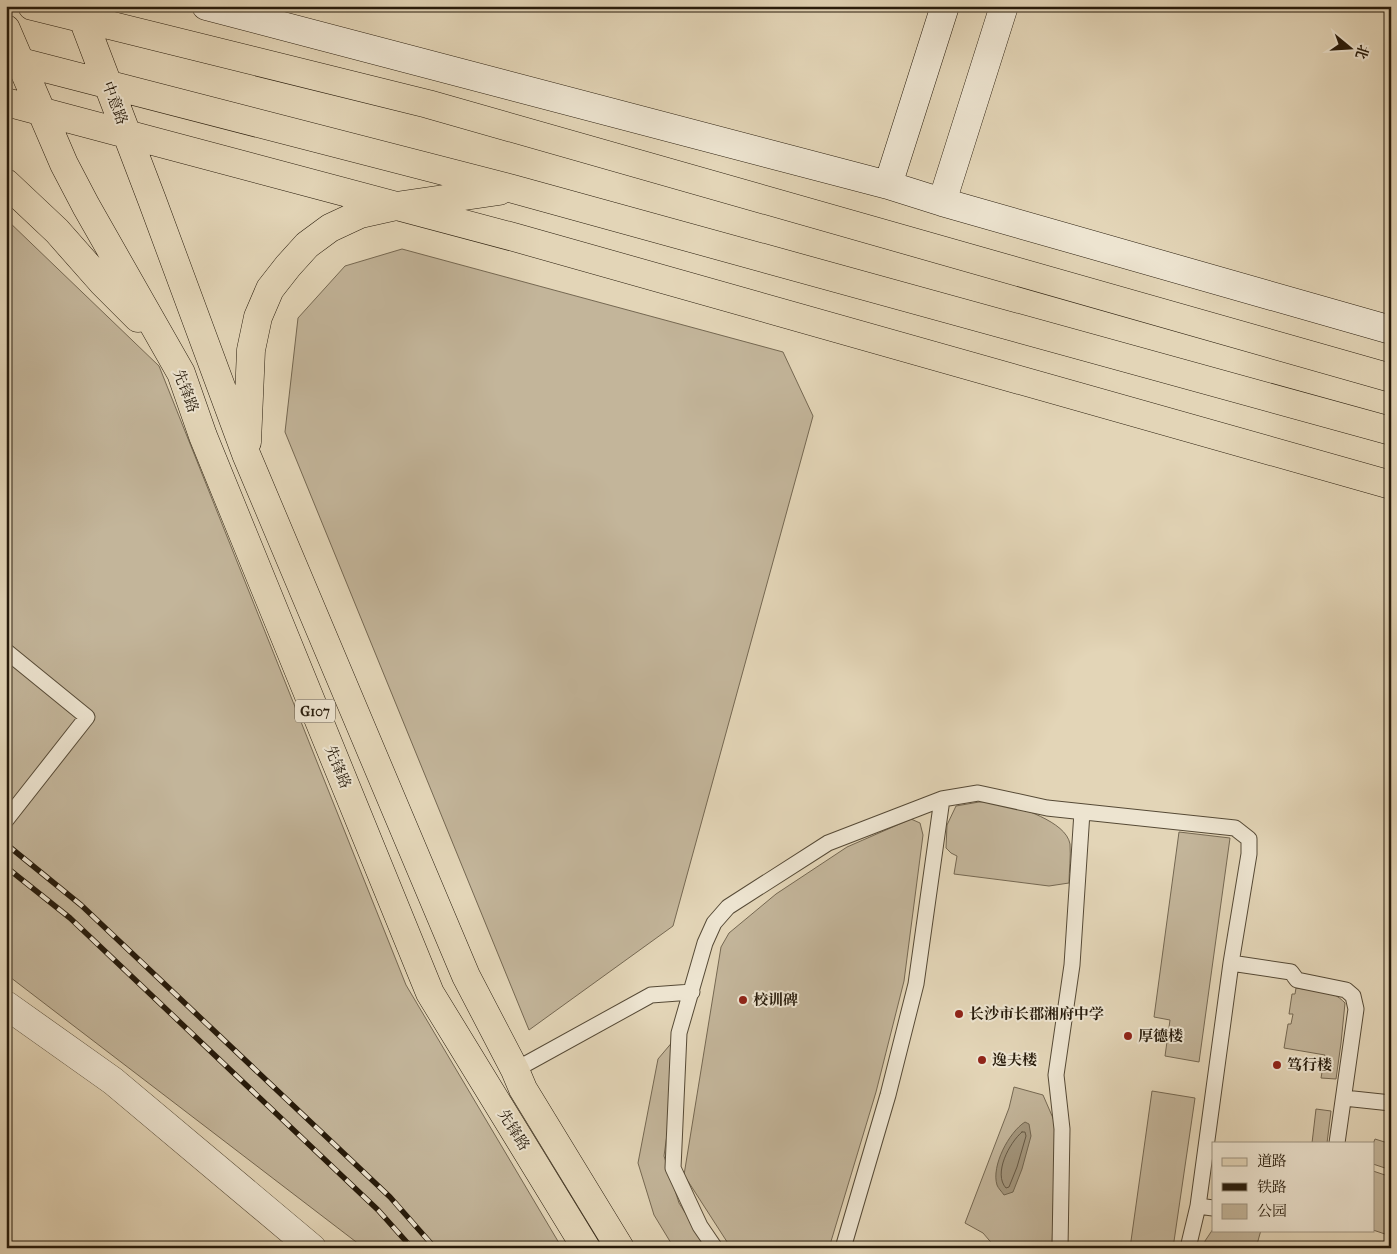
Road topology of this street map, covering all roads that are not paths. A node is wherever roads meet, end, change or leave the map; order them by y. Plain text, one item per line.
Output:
1 (32, 6) edge
2 (206, 6) edge
3 (946, 6) edge
4 (1004, 6) edge
5 (80, 12) edge
6 (6, 29) edge
7 (13, 60) edge
8 (108, 85) junction
9 (6, 102) edge
10 (42, 113) junction
11 (127, 134) junction
12 (6, 183) edge
13 (888, 184) junction
14 (513, 189) junction
15 (152, 200) joint
16 (942, 202) junction
17 (396, 206) junction
18 (1391, 330) edge
19 (164, 344) junction
20 (1391, 378) edge
21 (1391, 431) edge
22 (246, 454) junction
23 (1391, 485) edge
24 (6, 651) edge
25 (942, 799) junction
26 (1082, 812) junction
27 (6, 820) edge
28 (1231, 963) junction
29 (692, 992) junction
30 (6, 1005) edge
31 (515, 1070) junction
32 (1344, 1098) junction
33 (1391, 1104) edge
34 (1337, 1142) edge
35 (1198, 1206) junction
36 (1212, 1208) edge
37 (312, 1248) edge
38 (586, 1248) edge
39 (620, 1248) edge
40 (715, 1248) edge
41 (843, 1248) edge
42 (1060, 1248) edge
43 (1188, 1248) edge

1 - 5 main road
2 - 13 street
3 - 13 street
4 - 16 street
5 - 8 main road, 中意路
5 - 20 main road
6 - 7 main road, G107
7 - 8 main road
7 - 10 main road, G107
8 - 11 main road, 中意路
8 - 14 main road
9 - 10 main road
10 - 11 main road
10 - 19 main road, 先锋路 / G107
11 - 15 main road, 中意路
11 - 17 main road
12 - 19 main road
13 - 16 street
14 - 17 main road
14 - 21 main road
15 - 22 main road, 先锋路 / G107
16 - 18 street
17 - 22 main road
17 - 23 main road
19 - 38 main road, 先锋路 / G107
22 - 31 main road, 先锋路 / G107
24 - 27 lane
25 - 26 lane
25 - 29 lane
25 - 41 lane
26 - 28 lane
26 - 42 lane
28 - 32 lane
28 - 35 lane
29 - 31 lane
29 - 40 lane
30 - 37 street
31 - 39 main road, 先锋路 / G107
32 - 33 lane
32 - 34 lane
35 - 36 lane
35 - 43 lane

